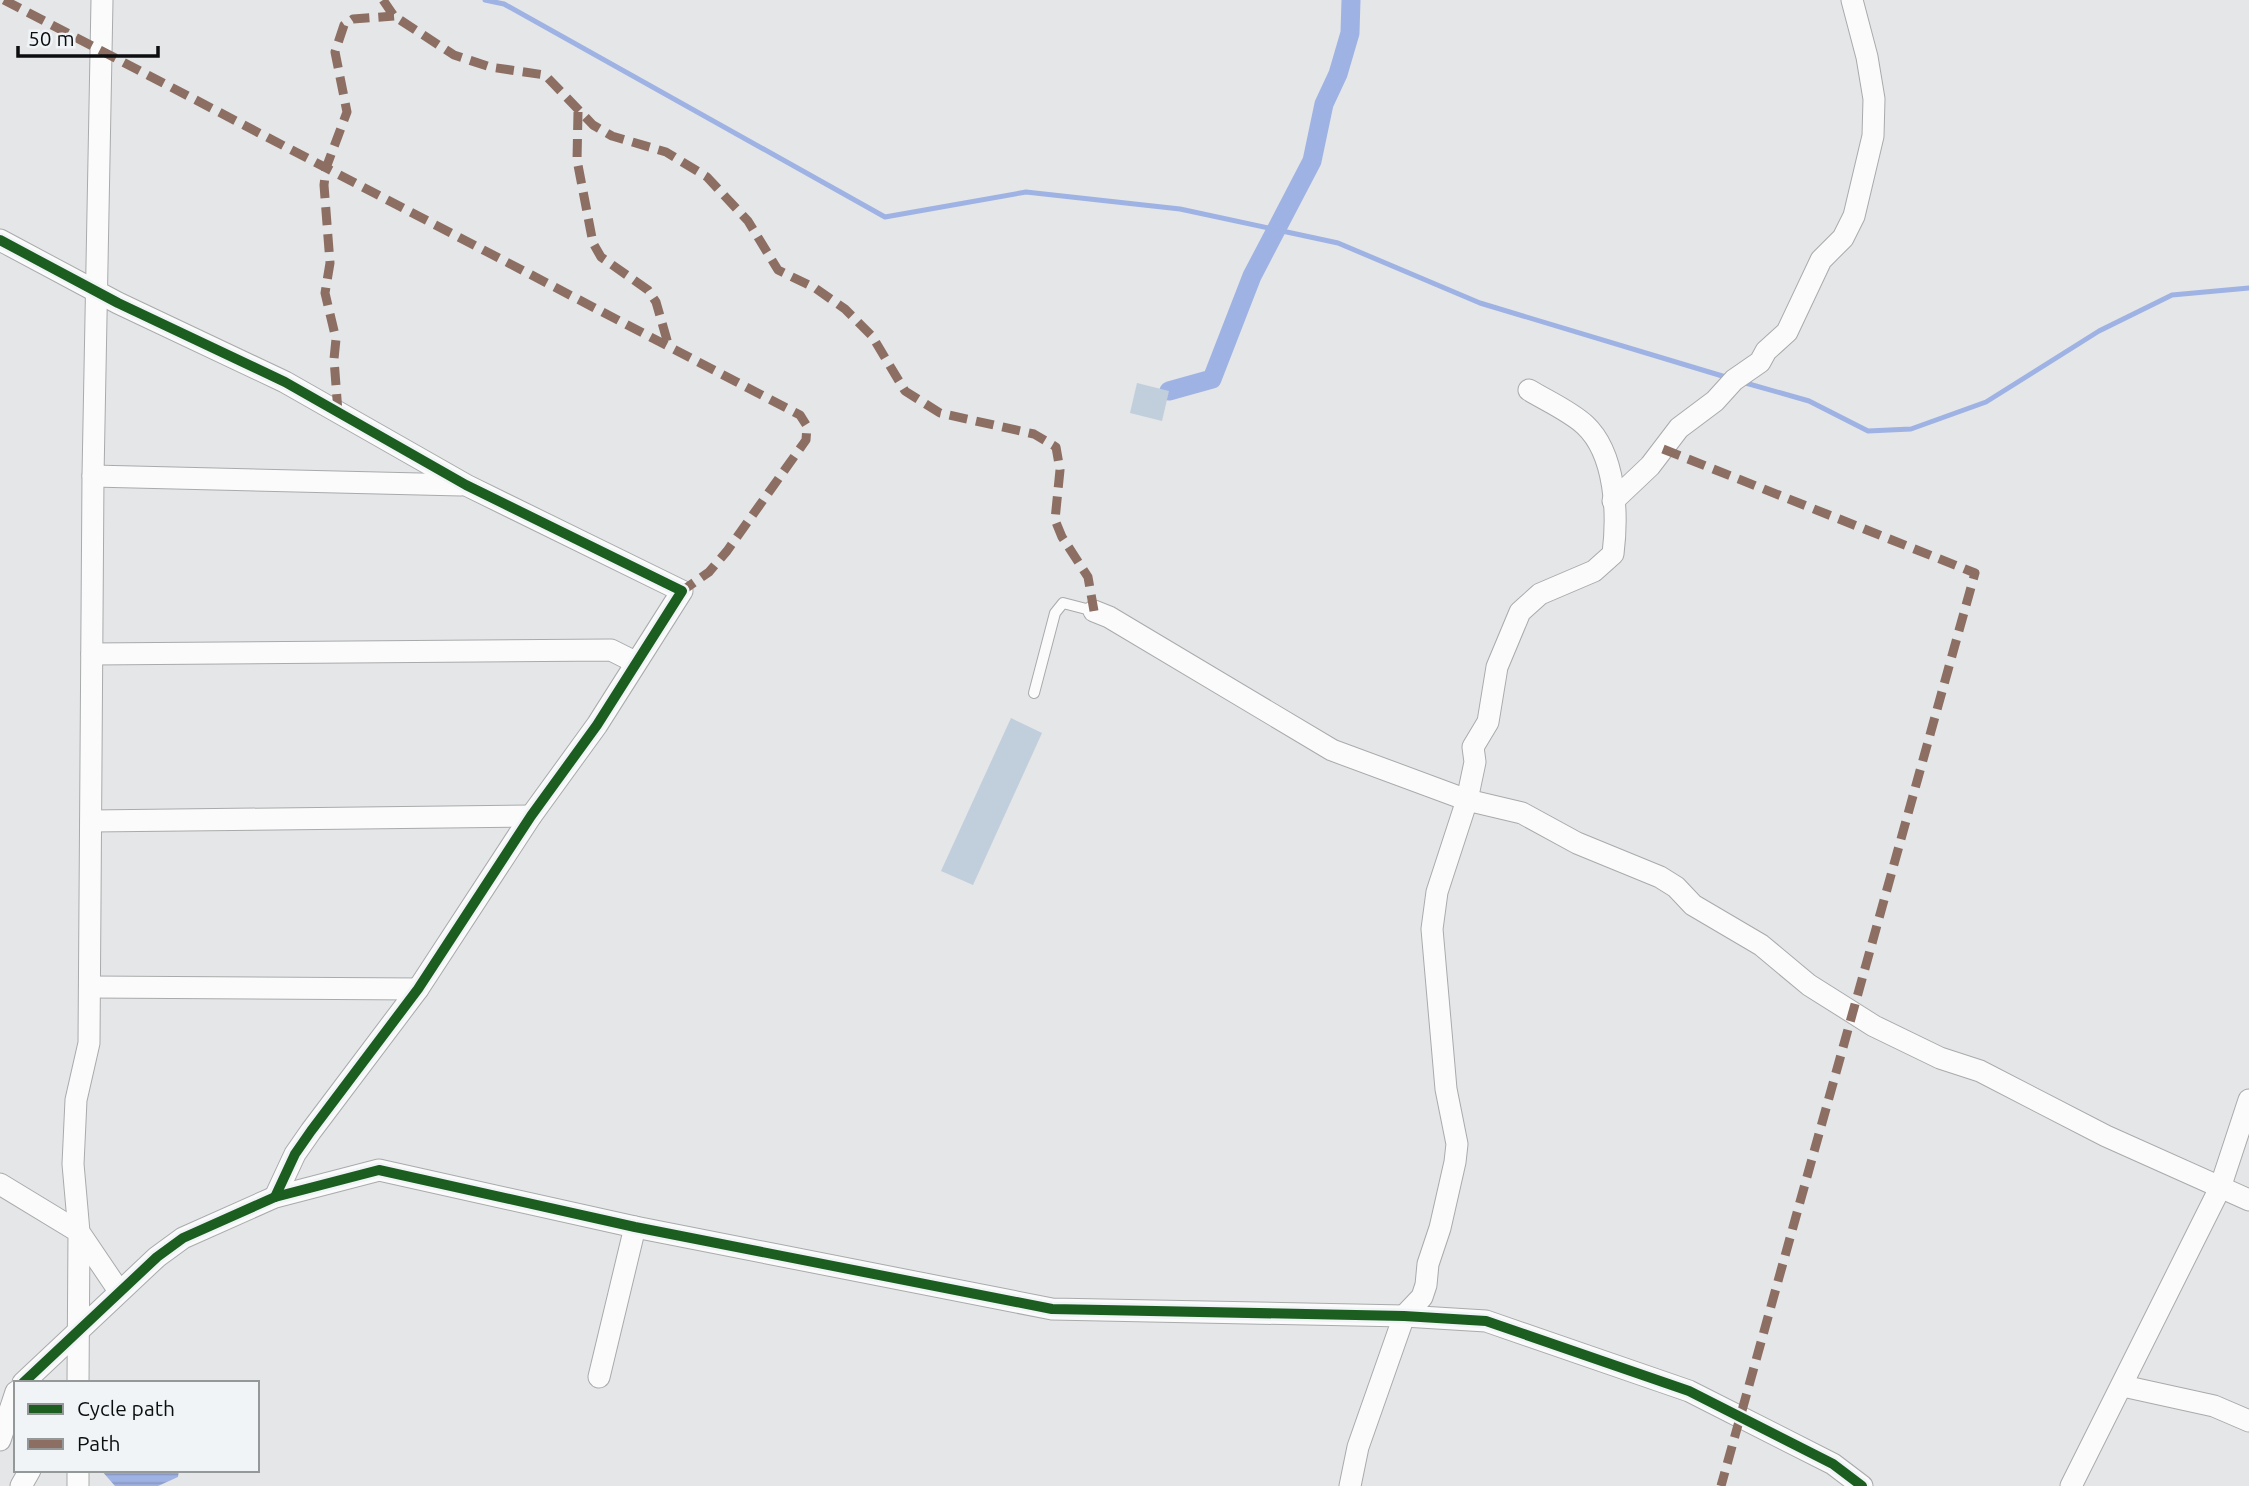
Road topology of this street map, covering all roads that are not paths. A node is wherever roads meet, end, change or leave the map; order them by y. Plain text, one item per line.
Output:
1 (102, 0) edge
2 (1852, 0) edge
3 (0, 240) edge
4 (97, 292) junction
5 (1530, 390) dead end
6 (93, 476) junction
7 (466, 485) junction
8 (1613, 501) junction
9 (1094, 611) joint
10 (92, 654) junction
11 (635, 662) junction
12 (1034, 693) dead end
13 (1467, 800) junction
14 (531, 816) junction
15 (91, 821) junction
16 (90, 987) junction
17 (418, 989) junction
18 (2249, 1100) edge
19 (0, 1184) edge
20 (2220, 1188) junction
21 (275, 1197) junction
22 (2249, 1200) edge
23 (635, 1227) junction
24 (79, 1233) junction
25 (119, 1291) junction
26 (1404, 1316) junction
27 (79, 1333) junction
28 (598, 1377) dead end
29 (25, 1381) edge
30 (78, 1381) edge
31 (2123, 1385) junction
32 (14, 1398) edge
33 (2249, 1421) edge
34 (0, 1440) edge
35 (1350, 1486) edge
36 (1862, 1486) edge
37 (2071, 1486) edge

1 - 4 street
2 - 8 street
3 - 4 street
4 - 6 street
4 - 7 street
5 - 8 street
6 - 7 street
6 - 10 street
7 - 11 street
8 - 13 street
9 - 12 lane
9 - 13 street
10 - 11 street
10 - 15 street
11 - 14 street
13 - 20 street
13 - 26 street
14 - 15 street
14 - 17 street
15 - 16 street
16 - 17 street
16 - 24 street
17 - 21 street
18 - 20 street
19 - 24 street
20 - 22 street
20 - 31 street
21 - 23 street
21 - 25 street
23 - 26 street
23 - 28 street
24 - 25 street
24 - 27 street
25 - 27 street
26 - 35 street
26 - 36 street
27 - 29 street
27 - 30 street
31 - 33 street
31 - 37 street
32 - 34 street

